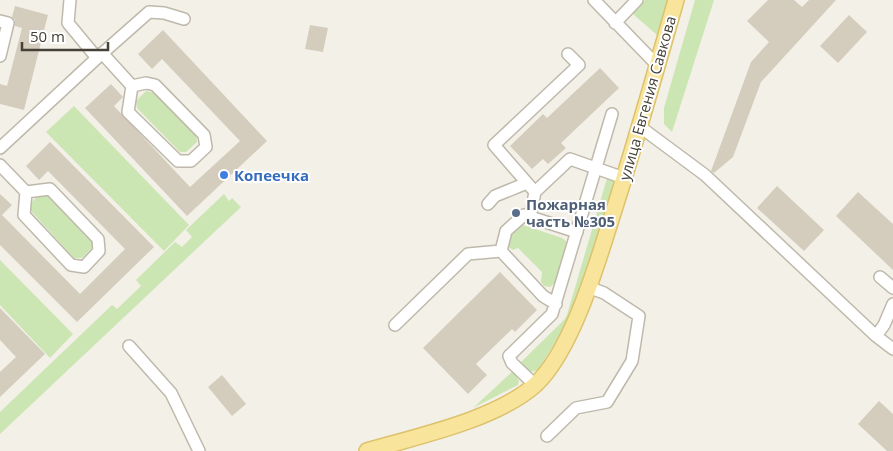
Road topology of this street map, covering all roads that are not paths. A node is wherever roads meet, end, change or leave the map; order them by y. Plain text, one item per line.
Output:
1 (70, 0) edge
2 (594, 0) edge
3 (636, 0) edge
4 (676, 0) edge
5 (184, 19) dead end
6 (0, 21) edge
7 (615, 23) junction
8 (568, 54) dead end
9 (100, 55) junction
10 (0, 56) edge
11 (657, 66) junction
12 (132, 86) junction
13 (612, 114) dead end
14 (639, 126) junction
15 (0, 148) edge
16 (0, 166) edge
17 (595, 168) junction
18 (624, 178) junction
19 (527, 183) junction
20 (26, 192) junction
21 (535, 192) junction
22 (488, 204) dead end
23 (530, 217) junction
24 (577, 232) junction
25 (502, 251) junction
26 (880, 277) dead end
27 (588, 287) junction
28 (893, 288) edge
29 (556, 304) junction
30 (893, 304) edge
31 (394, 325) dead end
32 (876, 336) junction
33 (129, 346) dead end
34 (893, 349) edge
35 (535, 385) junction
36 (546, 436) dead end
37 (199, 451) edge
38 (367, 451) edge

1 - 9 street
2 - 7 street
3 - 7 street
4 - 11 main road, улица Евгения Савкова
5 - 9 street
6 - 10 street
7 - 11 street
8 - 19 street
9 - 12 street
9 - 15 street
11 - 14 main road, улица Евгения Савкова
12 - 12 street
13 - 17 street
14 - 18 main road, улица Евгения Савкова
14 - 32 street
16 - 20 street
17 - 18 street
17 - 21 street
17 - 24 street
18 - 27 main road, улица Евгения Савкова
19 - 21 street
19 - 22 street
20 - 20 street
21 - 23 street
23 - 24 street
23 - 25 street
24 - 29 street
25 - 29 street
25 - 31 street
26 - 28 street
27 - 35 main road, улица Евгения Савкова
27 - 36 street
29 - 35 street
30 - 32 street
32 - 34 street
33 - 37 street
35 - 38 main road, улица Евгения Савкова

